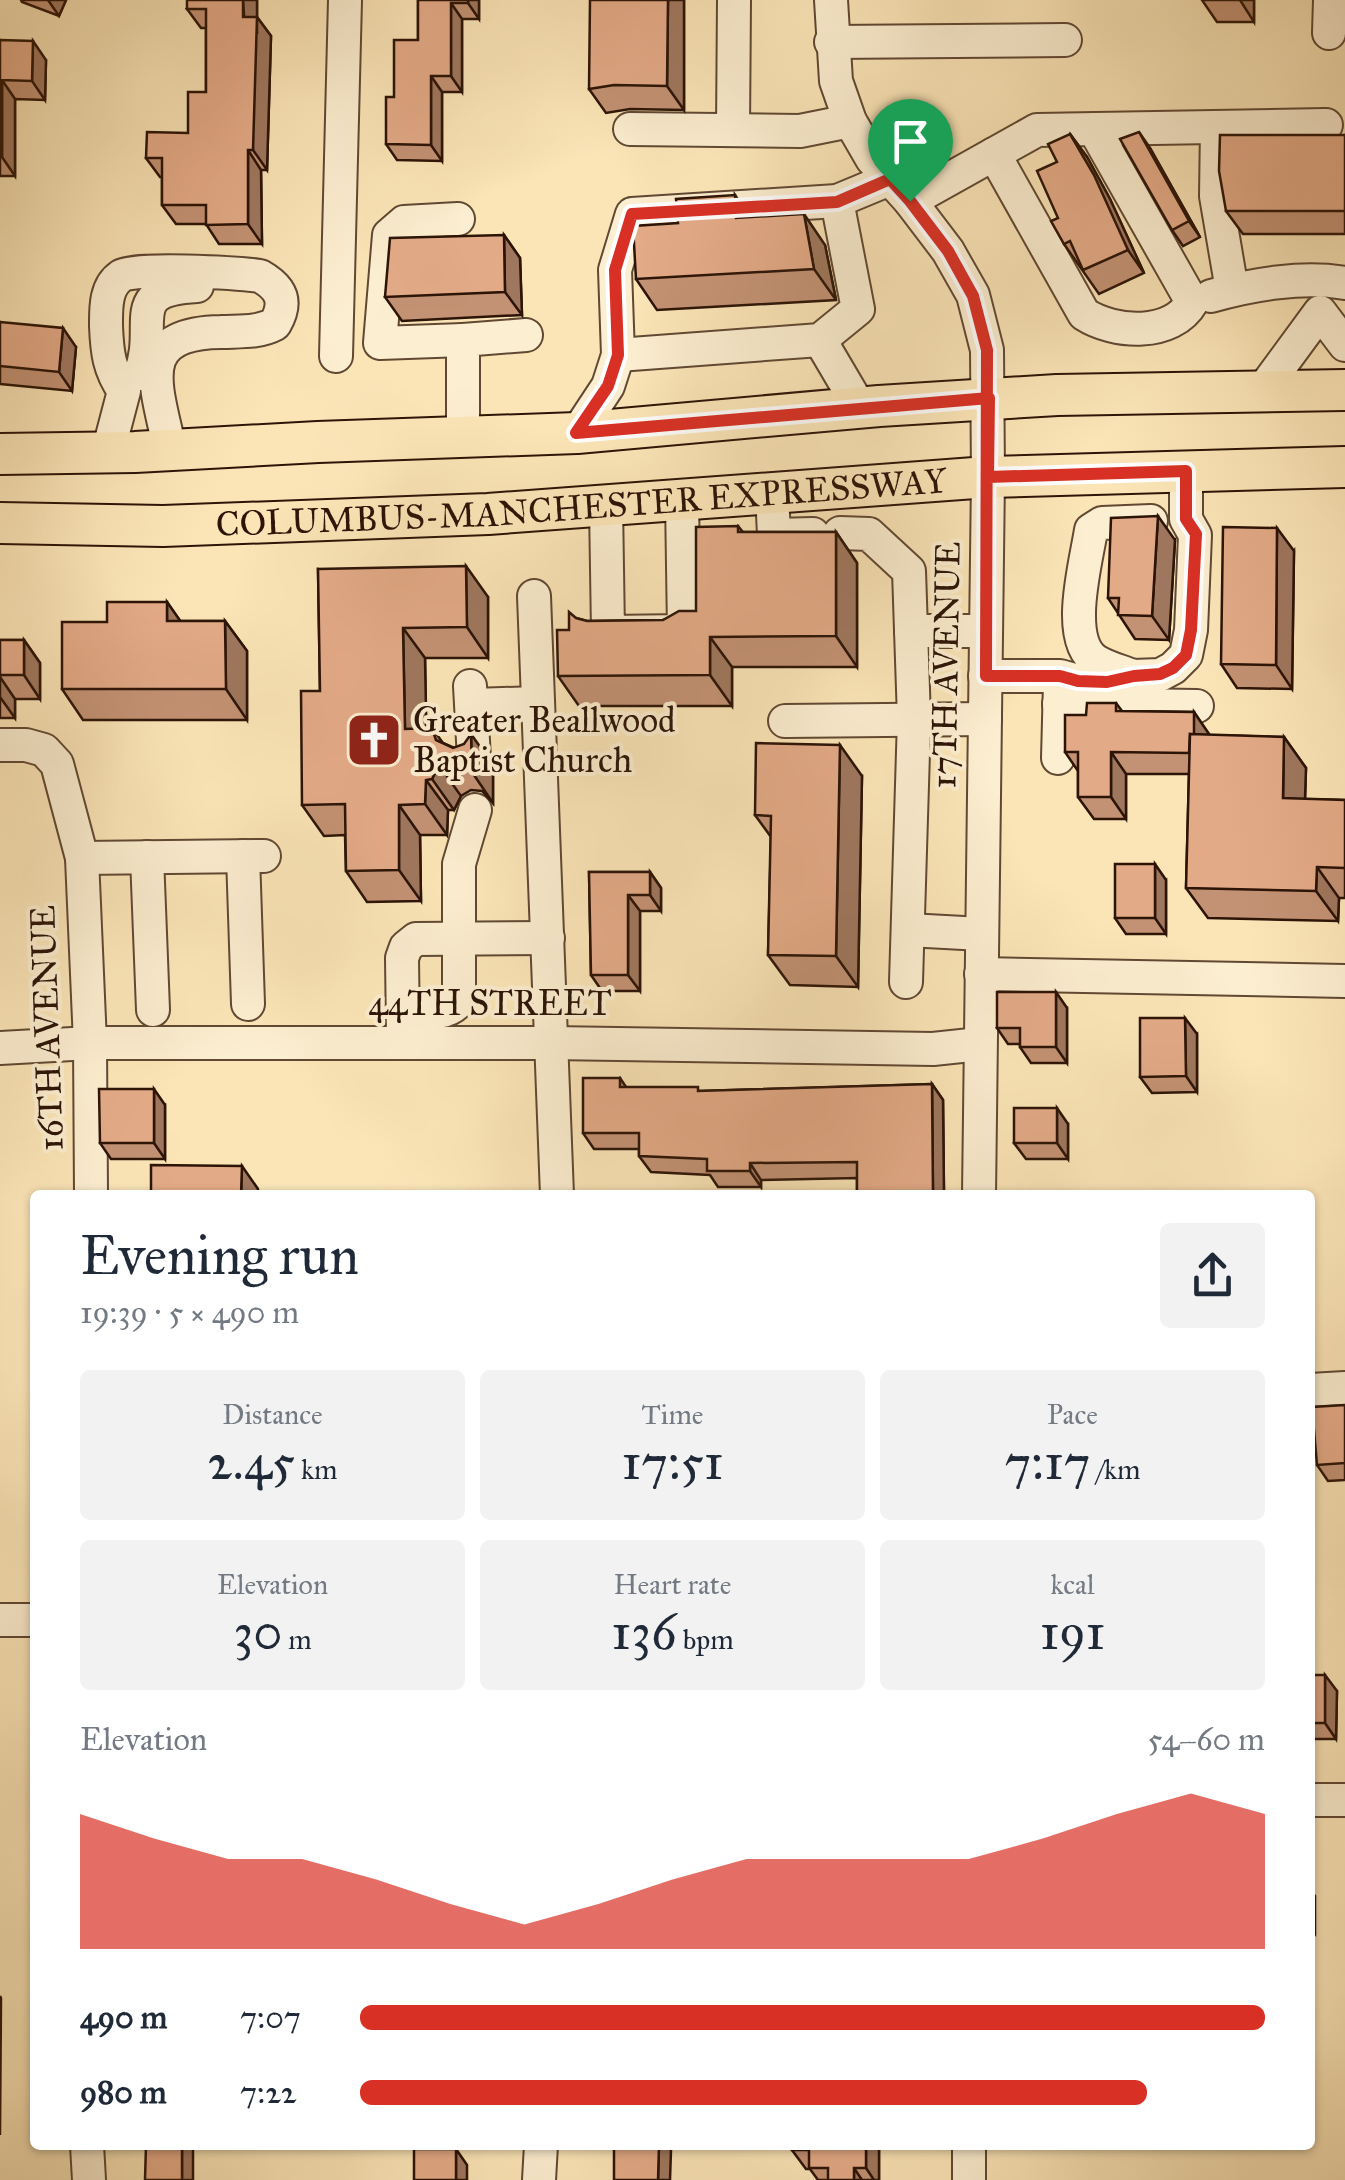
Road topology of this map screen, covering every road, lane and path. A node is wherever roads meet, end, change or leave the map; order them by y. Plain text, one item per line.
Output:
1 (345, 0) edge
2 (734, 0) edge
3 (831, 0) edge
4 (1065, 40) dead end
5 (832, 42) junction
6 (850, 121) junction
7 (1326, 125) dead end
8 (1217, 127) junction
9 (630, 129) dead end
10 (1094, 129) junction
11 (734, 130) junction
12 (994, 154) junction
13 (900, 190) junction
14 (837, 202) junction
15 (458, 218) dead end
16 (1333, 281) edge
17 (1232, 290) junction
18 (1192, 302) junction
19 (1320, 312) junction
20 (526, 335) dead end
21 (463, 340) junction
22 (820, 340) junction
23 (1345, 345) edge
24 (618, 355) junction
25 (336, 356) dead end
26 (1345, 390) edge
27 (1262, 391) junction
28 (989, 398) junction
29 (860, 408) junction
30 (576, 433) junction
31 (463, 437) junction
32 (170, 450) junction
33 (108, 452) junction
34 (0, 454) edge
35 (1345, 467) edge
36 (1186, 471) junction
37 (988, 477) junction
38 (838, 488) junction
39 (772, 493) junction
40 (682, 500) junction
41 (606, 505) junction
42 (1186, 519) junction
43 (0, 524) edge
44 (840, 533) junction
45 (774, 534) junction
46 (683, 540) junction
47 (534, 596) dead end
48 (1078, 630) junction
49 (911, 631) junction
50 (986, 632) junction
51 (986, 676) junction
52 (1134, 676) junction
53 (1060, 690) junction
54 (538, 702) junction
55 (1196, 706) dead end
56 (914, 719) junction
57 (985, 719) junction
58 (785, 721) dead end
59 (0, 744) edge
60 (474, 758) edge
61 (1058, 758) dead end
62 (475, 810) dead end
63 (147, 857) junction
64 (82, 858) junction
65 (908, 930) junction
66 (982, 934) junction
67 (548, 938) junction
68 (460, 939) junction
69 (981, 974) junction
70 (1345, 981) edge
71 (906, 982) dead end
72 (248, 1004) dead end
73 (153, 1010) dead end
74 (403, 1027) junction
75 (90, 1043) junction
76 (552, 1043) junction
77 (980, 1044) junction
78 (0, 1048) edge
79 (92, 1190) edge
80 (557, 1190) edge
81 (979, 1190) edge
82 (1345, 1388) edge
83 (1315, 1390) edge
84 (0, 1620) edge
85 (30, 1620) edge
86 (1315, 1800) edge
87 (1345, 1800) edge
88 (87, 2150) edge
89 (541, 2150) edge
90 (969, 2150) edge
91 (89, 2180) edge
92 (539, 2180) edge
93 (969, 2180) edge

1 - 25 street
2 - 11 street
3 - 5 street, 17TH AVENUE
4 - 5 street
5 - 6 street, 17TH AVENUE
6 - 11 street
6 - 13 street, 17TH AVENUE
7 - 8 street
8 - 10 street
8 - 17 street
9 - 11 street
10 - 12 street
10 - 18 street
12 - 13 street
12 - 18 street
13 - 14 street
13 - 28 street, 17TH AVENUE
14 - 22 street
14 - 24 street
15 - 21 street
16 - 17 street
16 - 19 street
17 - 18 street
19 - 23 street
19 - 27 street
20 - 21 street
21 - 31 street
22 - 24 street
22 - 29 street
24 - 30 street
26 - 27 main road, COLUMBUS-MANCHESTER EXPRESSWAY
27 - 28 main road, COLUMBUS-MANCHESTER EXPRESSWAY
28 - 29 main road, COLUMBUS-MANCHESTER EXPRESSWAY
28 - 37 street, 17TH AVENUE
29 - 30 main road, COLUMBUS-MANCHESTER EXPRESSWAY
30 - 31 main road, COLUMBUS-MANCHESTER EXPRESSWAY
31 - 32 main road, COLUMBUS-MANCHESTER EXPRESSWAY
32 - 33 main road, COLUMBUS-MANCHESTER EXPRESSWAY
32 - 33 street
33 - 34 main road, COLUMBUS-MANCHESTER EXPRESSWAY
35 - 36 main road, COLUMBUS-MANCHESTER EXPRESSWAY
36 - 37 main road, COLUMBUS-MANCHESTER EXPRESSWAY
36 - 42 street
37 - 38 main road, COLUMBUS-MANCHESTER EXPRESSWAY
37 - 50 street, 17TH AVENUE
38 - 39 main road, COLUMBUS-MANCHESTER EXPRESSWAY
38 - 44 street
39 - 40 main road, COLUMBUS-MANCHESTER EXPRESSWAY
39 - 45 street
40 - 41 main road, COLUMBUS-MANCHESTER EXPRESSWAY
40 - 46 street
41 - 43 main road, COLUMBUS-MANCHESTER EXPRESSWAY
41 - 46 street
42 - 48 street
42 - 52 street
44 - 45 street
44 - 49 street
45 - 46 street
47 - 54 street
48 - 52 street
48 - 53 street
49 - 50 street
49 - 56 street
50 - 51 street, 17TH AVENUE
51 - 53 street
51 - 57 street, 17TH AVENUE
52 - 53 street
53 - 55 street
53 - 61 street
54 - 60 street
54 - 67 street
56 - 57 street
56 - 58 street
56 - 65 street
57 - 66 street, 17TH AVENUE
59 - 64 street, 16TH AVENUE
62 - 68 street
63 - 64 street
63 - 72 street
63 - 73 street
64 - 75 street, 16TH AVENUE
65 - 66 street
65 - 71 street
66 - 69 street, 17TH AVENUE
67 - 68 street
67 - 76 street
68 - 74 street
68 - 74 street
69 - 70 street
69 - 77 street, 17TH AVENUE
74 - 75 street, 44TH STREET
74 - 76 street, 44TH STREET
75 - 78 street, 44TH STREET
75 - 79 street, 16TH AVENUE
76 - 77 street, 44TH STREET
76 - 80 street
77 - 81 street, 17TH AVENUE
82 - 83 street
84 - 85 street
86 - 87 street
88 - 91 street
89 - 92 street
90 - 93 street

